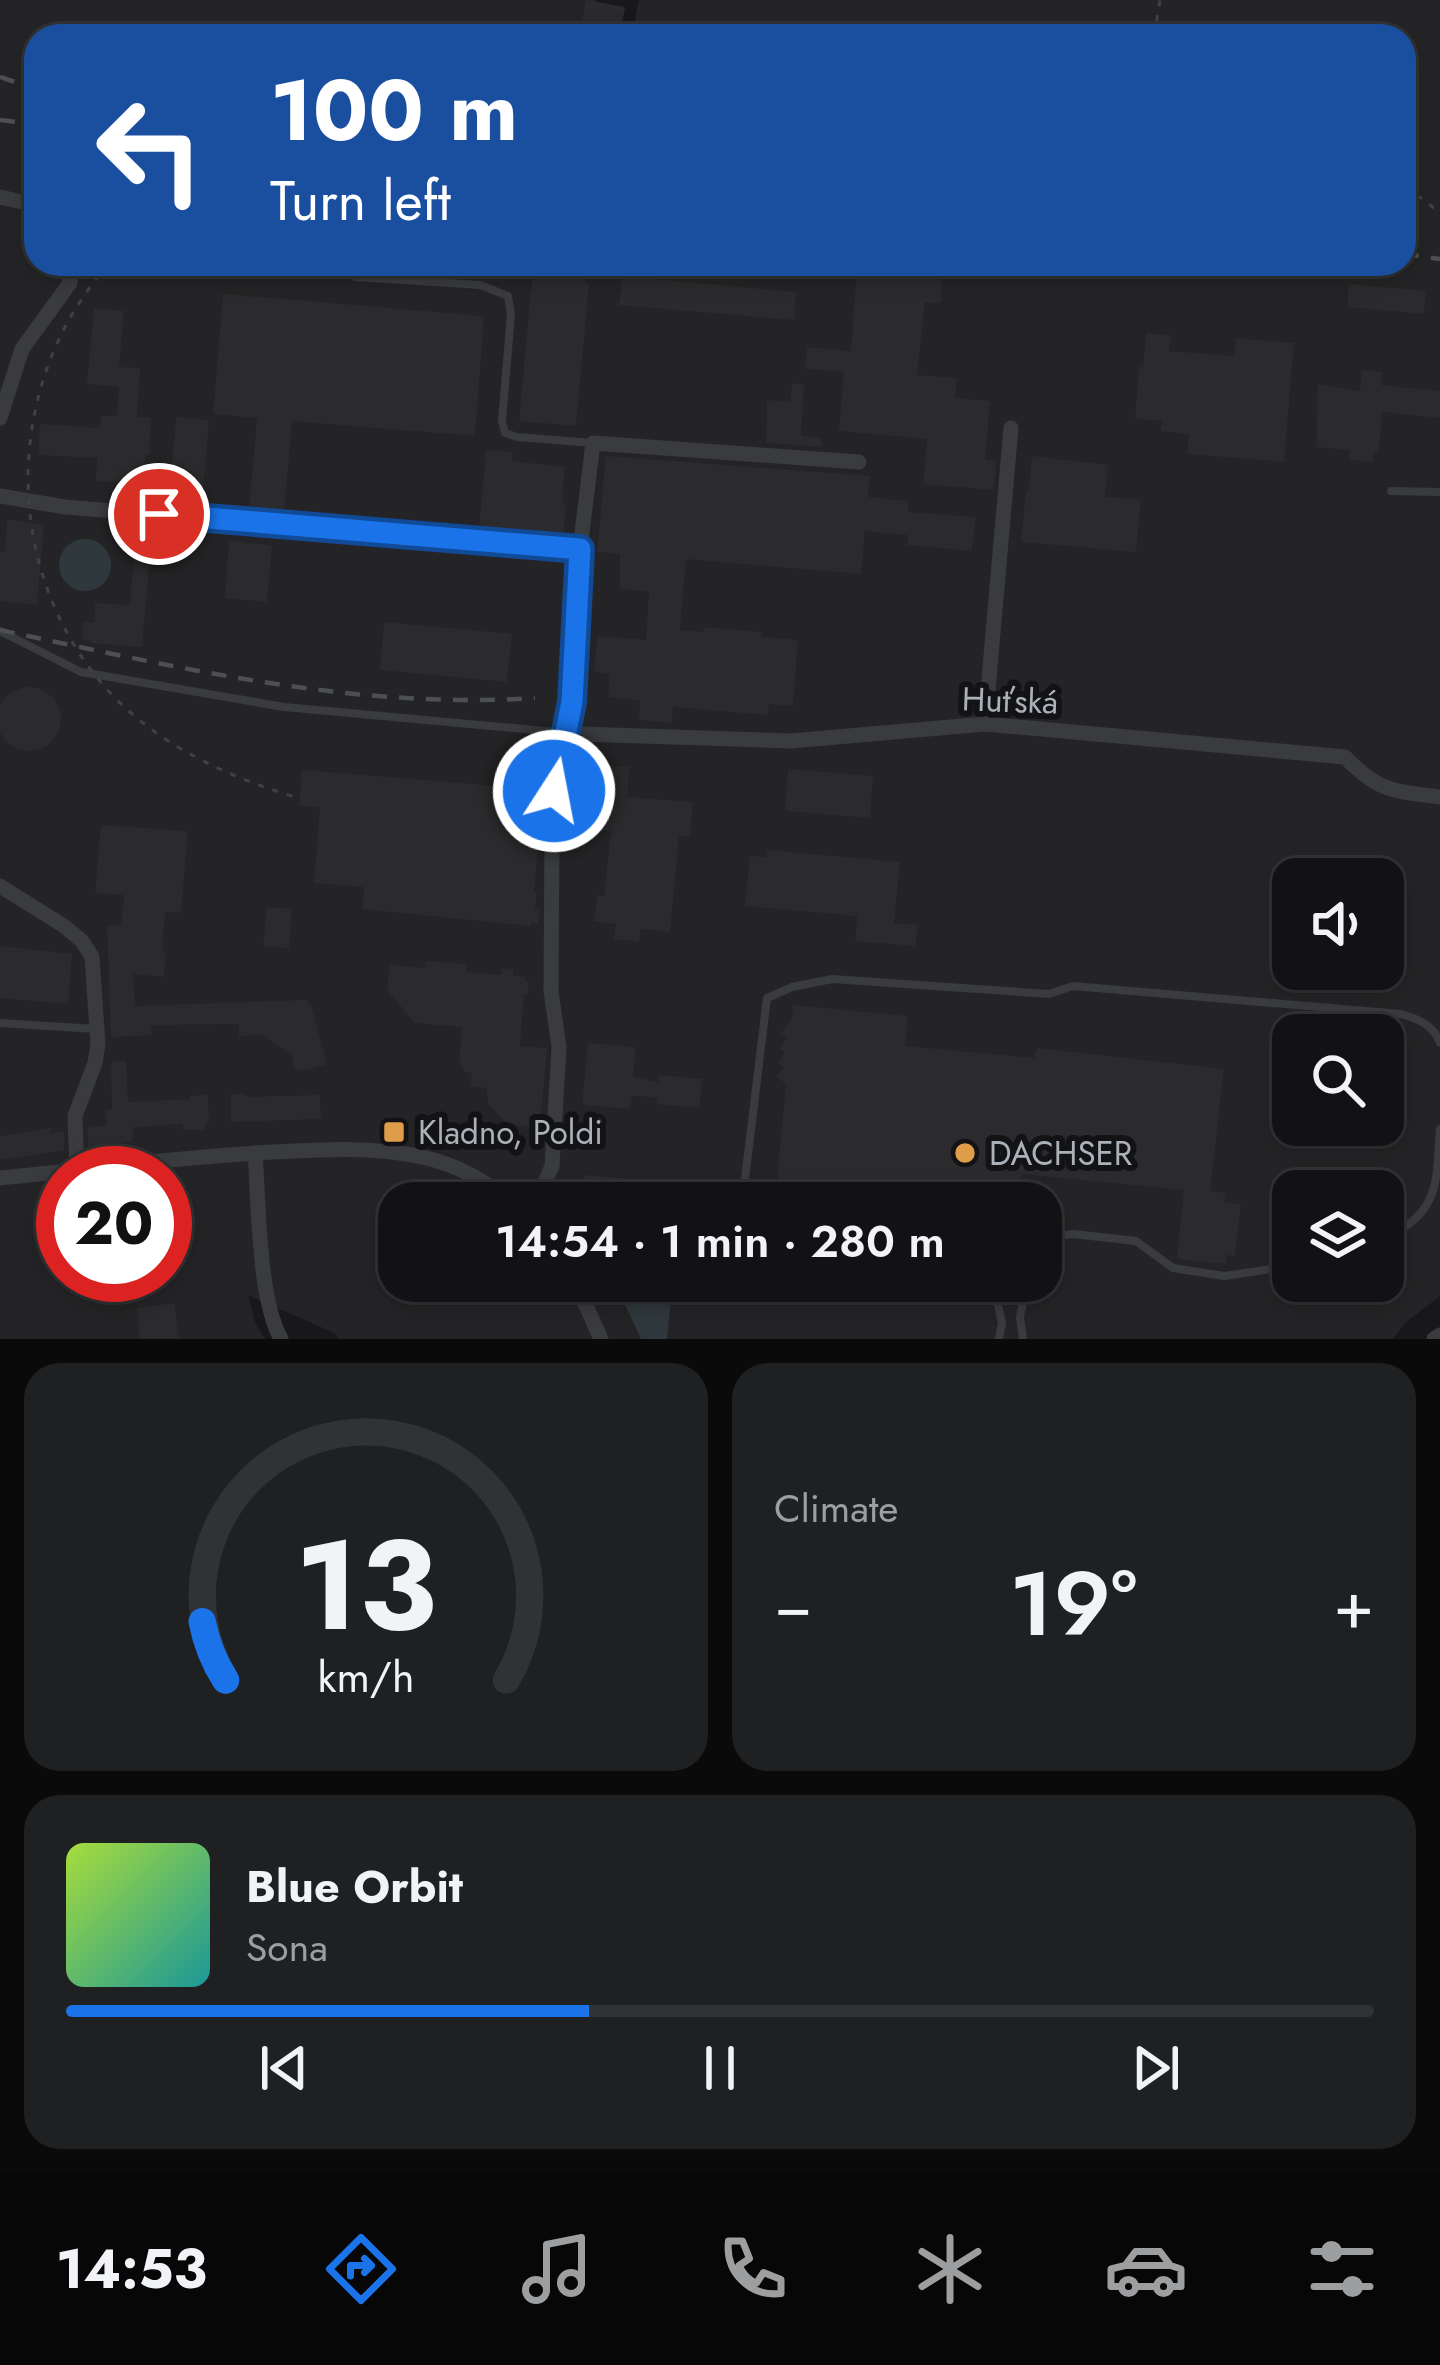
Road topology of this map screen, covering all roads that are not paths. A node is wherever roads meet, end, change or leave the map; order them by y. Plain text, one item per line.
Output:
1 (70, 276) edge
2 (356, 277) dead end
3 (0, 418) edge
4 (1011, 428) dead end
5 (593, 443) junction
6 (859, 462) dead end
7 (1391, 491) dead end
8 (1440, 492) edge
9 (0, 496) edge
10 (580, 549) junction
11 (0, 632) edge
12 (986, 724) junction
13 (573, 734) junction
14 (554, 791) tunnel mouth
15 (1440, 796) edge
16 (552, 826) tunnel mouth
17 (0, 886) edge
18 (0, 1023) edge
19 (98, 1029) junction
20 (1440, 1043) edge
21 (1440, 1130) edge
22 (76, 1146) edge
23 (255, 1153) junction
24 (192, 1157) edge
25 (36, 1175) edge
26 (0, 1178) edge
27 (485, 1182) edge
28 (545, 1182) edge
29 (745, 1182) edge
30 (1404, 1229) edge
31 (1062, 1235) edge
32 (1272, 1268) edge
33 (584, 1302) edge
34 (998, 1302) edge
35 (1023, 1302) edge
36 (280, 1339) edge
37 (601, 1339) edge
38 (999, 1339) edge
39 (1023, 1339) edge

1 - 3 street
2 - 5 lane
4 - 12 street
5 - 6 street
5 - 10 street
7 - 8 lane
9 - 10 street
10 - 13 lane
11 - 13 lane, Huťská
12 - 13 street, Huťská
12 - 15 street, Huťská
13 - 14 lane
16 - 28 street
17 - 19 street
18 - 19 lane
19 - 22 street
20 - 29 lane
21 - 30 lane
23 - 24 street
23 - 27 street
23 - 36 street
25 - 26 street
31 - 32 lane
33 - 37 street
34 - 38 lane
35 - 39 lane

